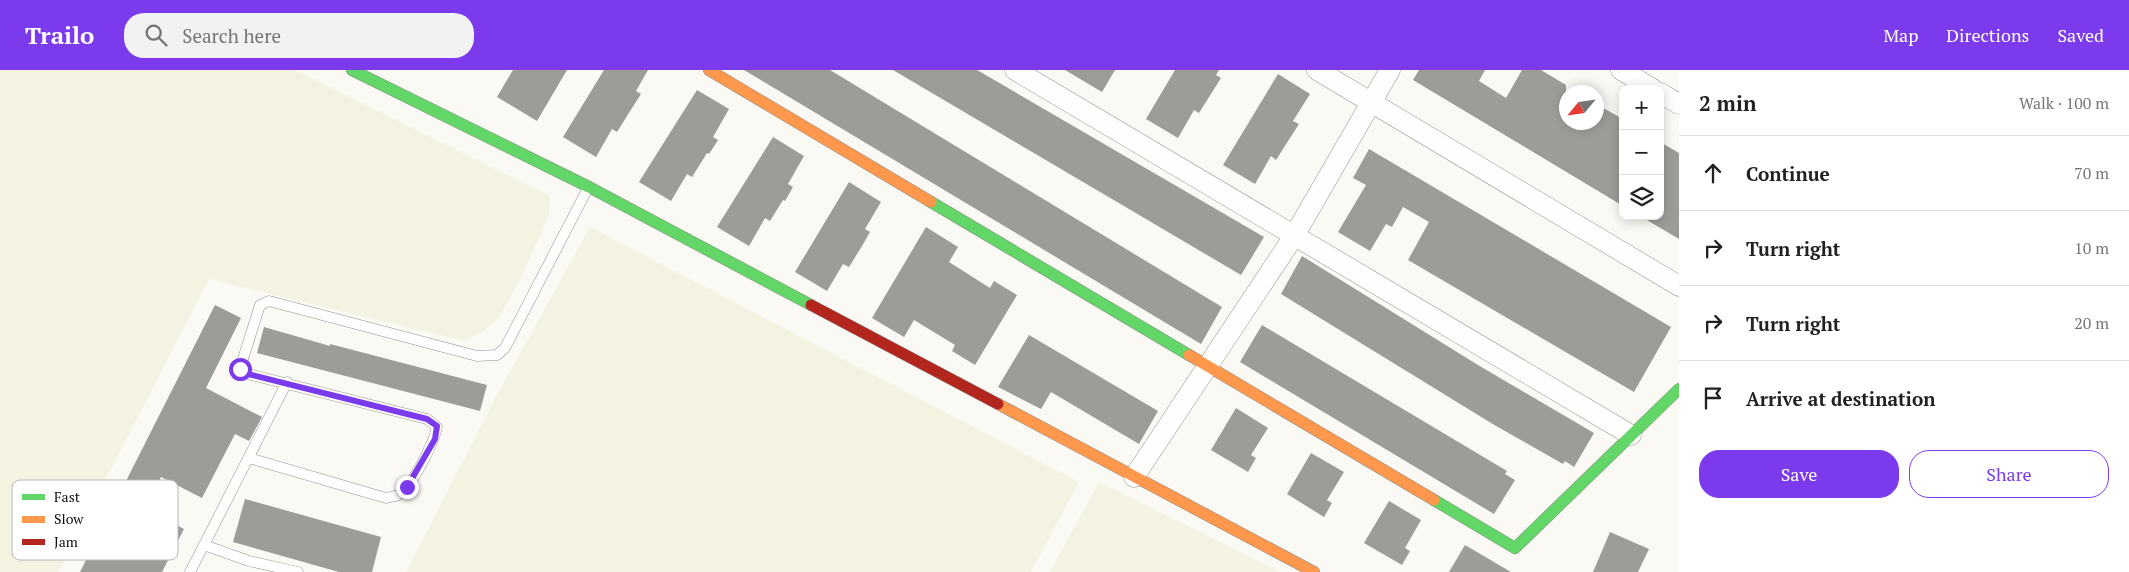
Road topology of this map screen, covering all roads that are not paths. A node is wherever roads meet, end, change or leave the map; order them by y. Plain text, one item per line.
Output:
1 (352, 70) edge
2 (709, 70) edge
3 (1015, 70) edge
4 (1317, 70) edge
5 (1390, 70) edge
6 (1621, 70) edge
7 (1646, 85) edge
8 (1664, 95) edge
9 (1372, 103) junction
10 (1679, 104) edge
11 (589, 187) junction
12 (1294, 236) junction
13 (1679, 286) edge
14 (1209, 366) junction
15 (287, 382) junction
16 (1679, 389) edge
17 (1631, 435) junction
18 (249, 458) junction
19 (1134, 477) junction
20 (204, 545) junction
21 (190, 572) edge
22 (298, 572) edge
23 (1314, 572) edge

1 - 11 street
2 - 14 street
3 - 12 street
4 - 9 street
5 - 9 street
6 - 7 street
8 - 10 street
9 - 12 street
9 - 13 street
11 - 15 lane
11 - 19 street
12 - 14 street
12 - 17 street
14 - 17 street
14 - 19 street
15 - 18 lane
15 - 18 lane
16 - 17 street
18 - 20 lane
19 - 23 street
20 - 21 lane
20 - 22 lane

